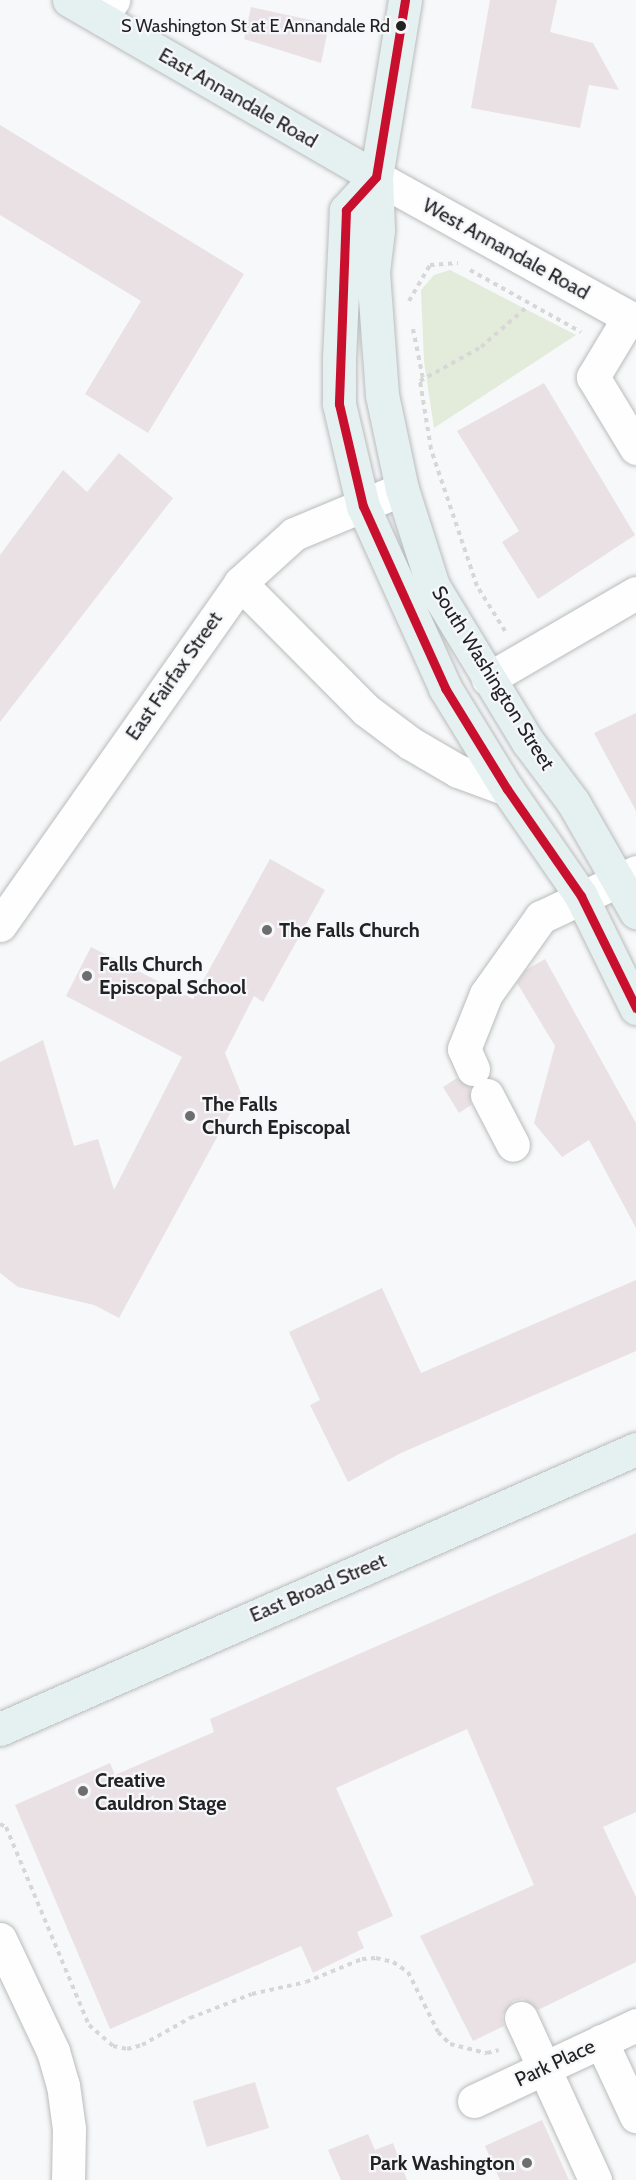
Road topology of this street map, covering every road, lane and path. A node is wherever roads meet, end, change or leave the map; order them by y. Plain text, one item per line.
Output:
1 (69, 0) edge
2 (405, 0) edge
3 (107, 9) edge
4 (376, 177) junction
5 (528, 306) junction
6 (410, 314) dead end
7 (633, 319) edge
8 (412, 325) dead end
9 (611, 348) junction
10 (423, 380) junction
11 (636, 448) edge
12 (402, 489) junction
13 (363, 506) junction
14 (240, 583) junction
15 (636, 593) edge
16 (523, 659) junction
17 (488, 680) junction
18 (507, 789) junction
19 (627, 876) edge
20 (580, 896) junction
21 (636, 912) edge
22 (0, 925) edge
23 (636, 1008) edge
24 (513, 1145) dead end
25 (636, 1449) edge
26 (0, 1729) edge
27 (0, 1824) edge
28 (0, 1939) edge
29 (636, 2025) edge
30 (526, 2028) joint
31 (601, 2042) junction
32 (545, 2068) junction
33 (474, 2101) dead end
34 (636, 2116) edge
35 (68, 2180) edge
36 (596, 2180) edge

1 - 3 main road, East Annandale Road
2 - 4 main road, South Washington Street
3 - 4 main road, East Annandale Road
4 - 7 street, West Annandale Road
4 - 12 main road, South Washington Street
4 - 13 main road, South Washington Street
5 - 6 path
5 - 9 path
5 - 10 path
7 - 9 street
8 - 10 path
9 - 11 street
10 - 16 path
12 - 13 street, East Fairfax Street
12 - 17 main road, South Washington Street
13 - 14 street, East Fairfax Street
13 - 18 main road, South Washington Street
14 - 18 street
14 - 22 street, East Fairfax Street
15 - 16 street
16 - 17 street
17 - 19 main road, South Washington Street
18 - 20 main road, South Washington Street
19 - 20 street
19 - 21 main road, South Washington Street
20 - 23 main road, South Washington Street
20 - 24 street
25 - 26 main road, East Broad Street
27 - 30 path
28 - 35 street
29 - 31 street, Park Place
30 - 32 street
31 - 32 street, Park Place
31 - 34 street
32 - 33 street, Park Place
32 - 36 street

